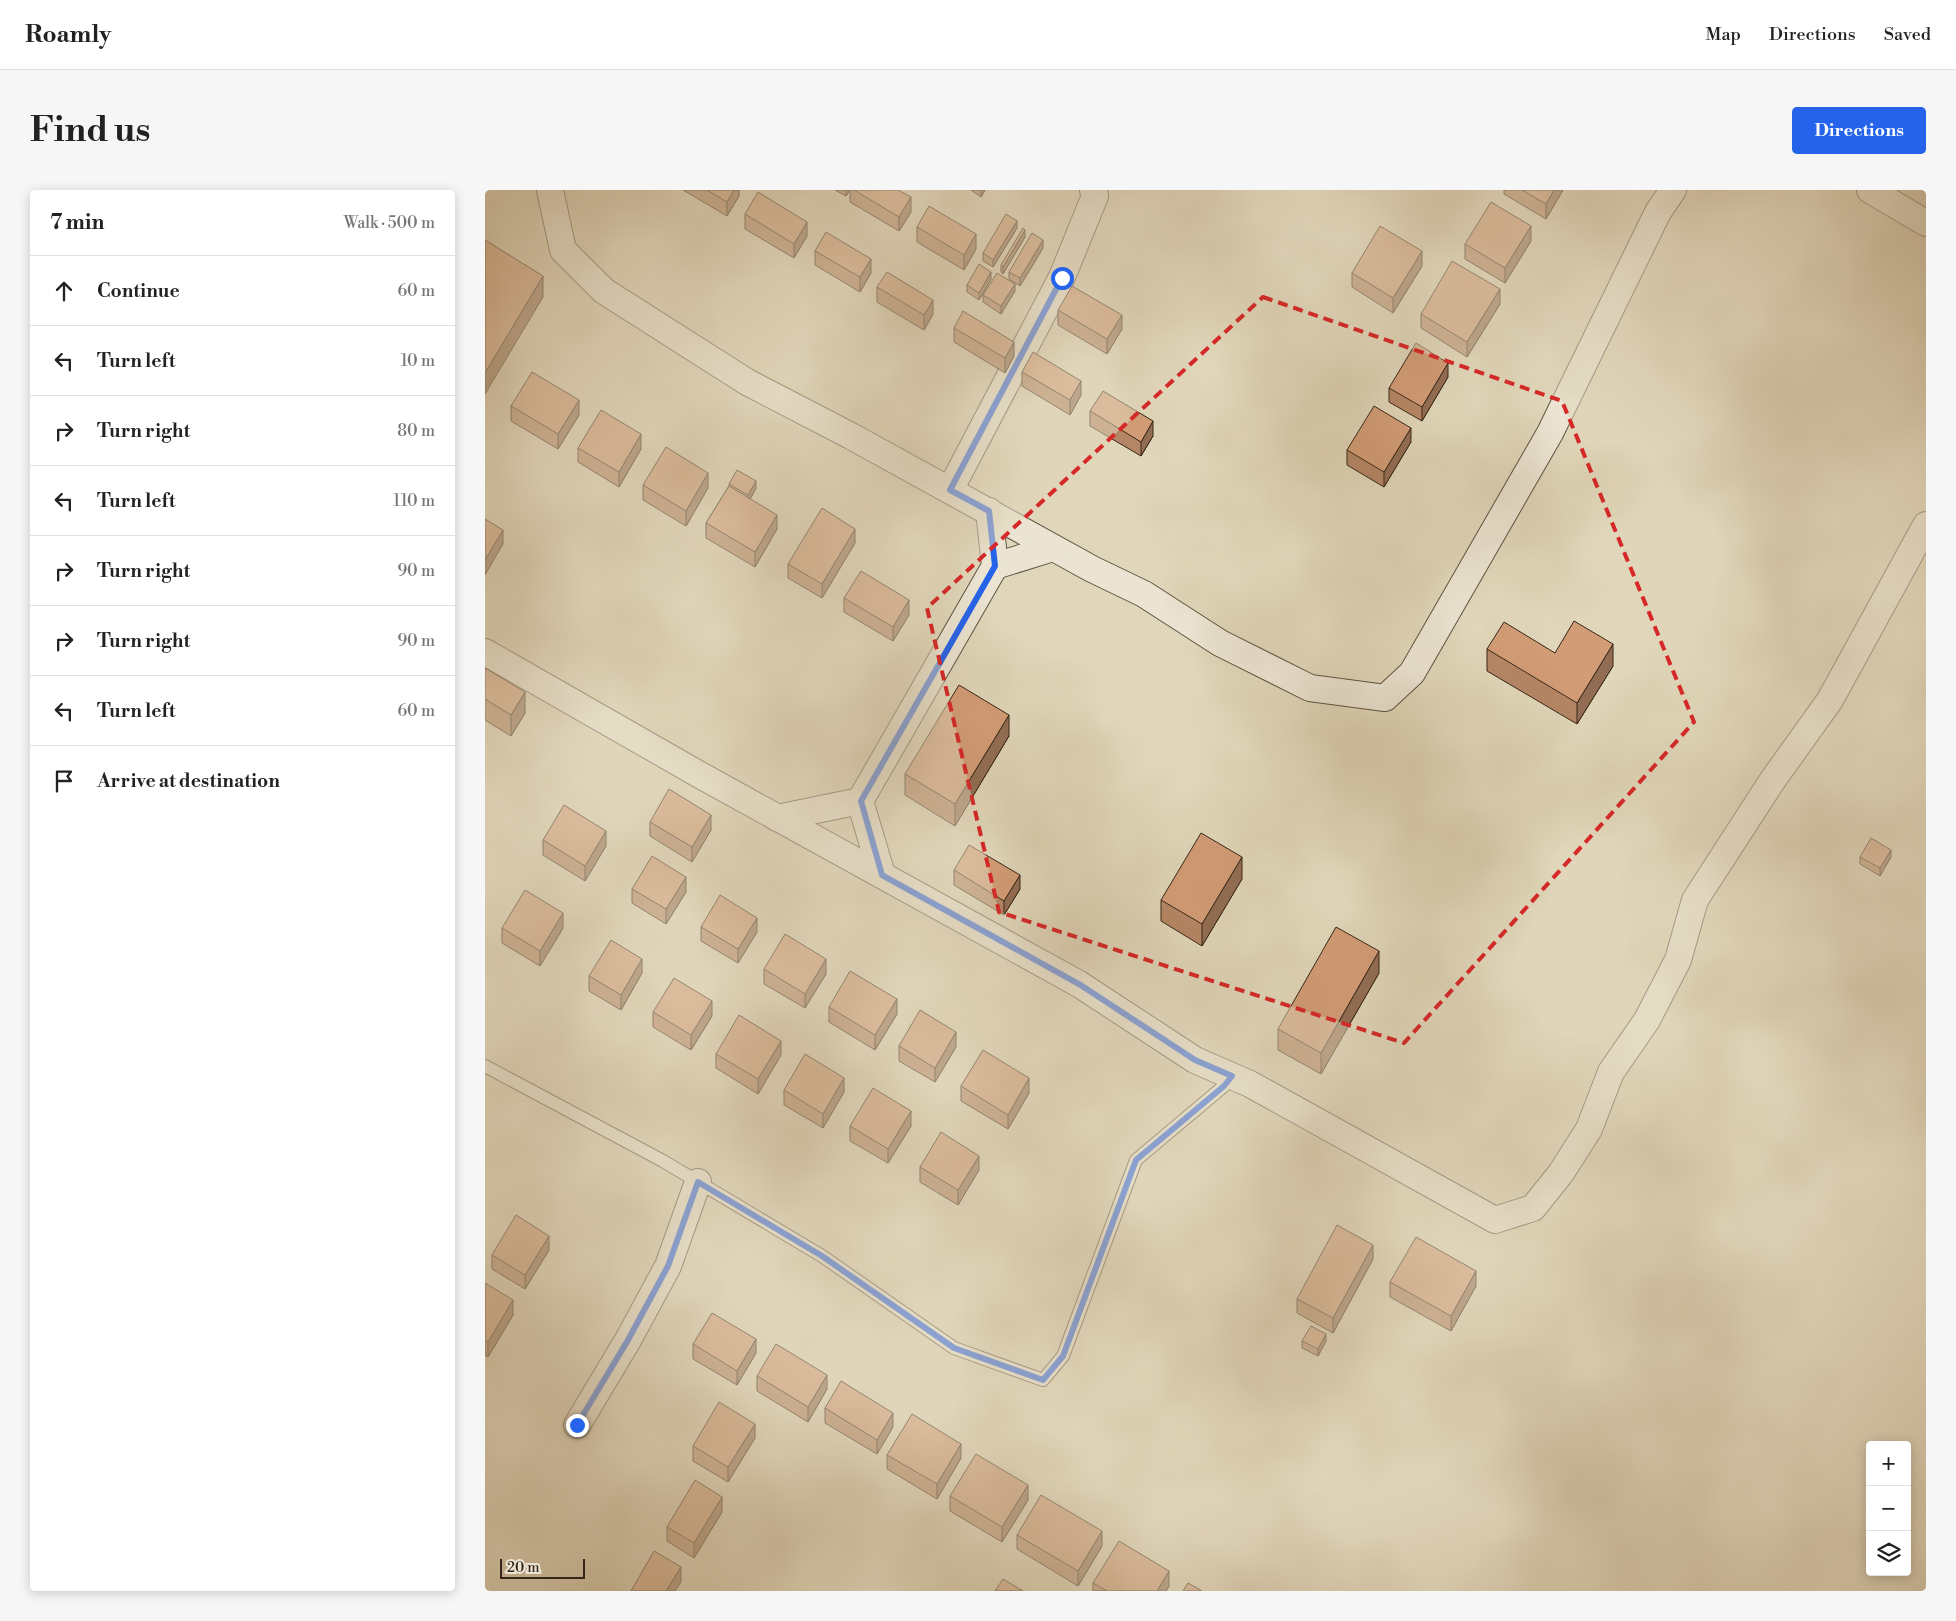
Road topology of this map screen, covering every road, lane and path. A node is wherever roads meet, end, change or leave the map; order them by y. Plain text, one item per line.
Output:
1 (551, 190) edge
2 (1093, 190) edge
3 (1673, 190) edge
4 (1870, 190) edge
5 (1926, 223) edge
6 (950, 490) junction
7 (989, 511) junction
8 (1926, 525) edge
9 (1053, 548) junction
10 (995, 566) junction
11 (485, 652) edge
12 (861, 801) junction
13 (777, 818) junction
14 (882, 875) junction
15 (485, 1066) edge
16 (1232, 1076) junction
17 (698, 1182) junction
18 (577, 1425) dead end

1 - 6 street
2 - 6 street
3 - 9 street
4 - 5 street
6 - 7 street
7 - 9 street
7 - 10 street
8 - 16 street
9 - 10 street
10 - 12 street
11 - 13 street
12 - 13 street
12 - 14 street
13 - 14 street
14 - 16 street
15 - 17 lane
16 - 17 lane
17 - 18 street

